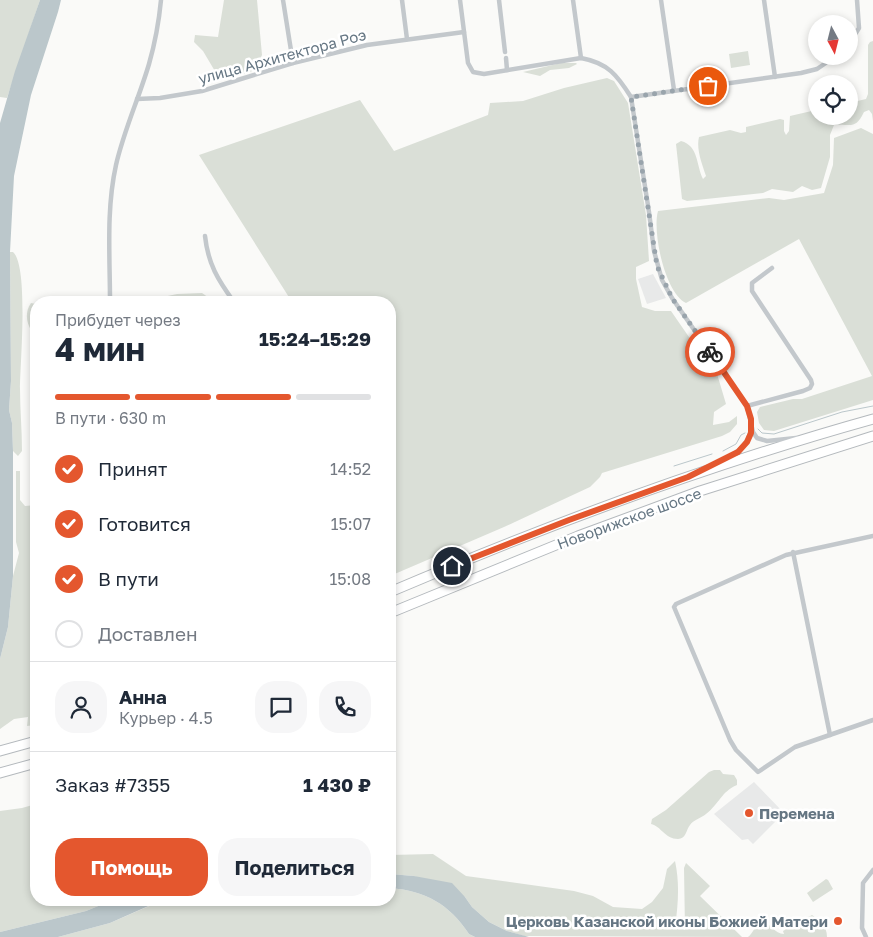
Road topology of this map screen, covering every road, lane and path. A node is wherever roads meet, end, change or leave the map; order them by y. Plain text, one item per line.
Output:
1 (161, 0) edge
2 (283, 0) edge
3 (402, 0) edge
4 (460, 0) edge
5 (499, 0) edge
6 (573, 0) edge
7 (661, 0) edge
8 (764, 0) edge
9 (857, 0) edge
10 (858, 30) edge
11 (464, 32) junction
12 (407, 40) junction
13 (505, 52) dead end
14 (506, 58) dead end
15 (581, 58) junction
16 (293, 63) junction
17 (823, 65) edge
18 (507, 70) junction
19 (775, 77) junction
20 (674, 90) junction
21 (631, 97) junction
22 (137, 99) junction
23 (206, 236) dead end
24 (772, 268) dead end
25 (110, 296) edge
26 (229, 296) edge
27 (747, 406) junction
28 (873, 419) edge
29 (752, 426) junction
30 (826, 432) junction
31 (873, 436) edge
32 (688, 477) junction
33 (873, 536) edge
34 (793, 552) junction
35 (396, 590) edge
36 (396, 611) edge
37 (873, 720) edge
38 (830, 736) junction
39 (30, 743) edge
40 (0, 751) edge
41 (30, 765) edge
42 (0, 773) edge
43 (873, 870) edge
44 (866, 937) edge

1 - 22 street
2 - 16 street
3 - 12 street
4 - 11 street
5 - 13 street
6 - 15 street
7 - 20 street
8 - 19 street
9 - 10 street
11 - 12 street, улица Архитектора Роэ
11 - 18 street
12 - 16 street, улица Архитектора Роэ
14 - 18 street
15 - 18 street
15 - 21 street
16 - 22 street, улица Архитектора Роэ
17 - 19 street
19 - 20 street
20 - 21 street
21 - 27 street
22 - 25 street
23 - 26 street
24 - 27 street
27 - 29 street
28 - 30 highway, Новорижское шоссе
29 - 30 street
29 - 32 street
30 - 32 highway, Новорижское шоссе
31 - 36 highway, Новорижское шоссе
32 - 35 highway, Новорижское шоссе
33 - 34 street
34 - 38 street
34 - 38 street
37 - 38 street
39 - 40 highway
41 - 42 highway
43 - 44 street

